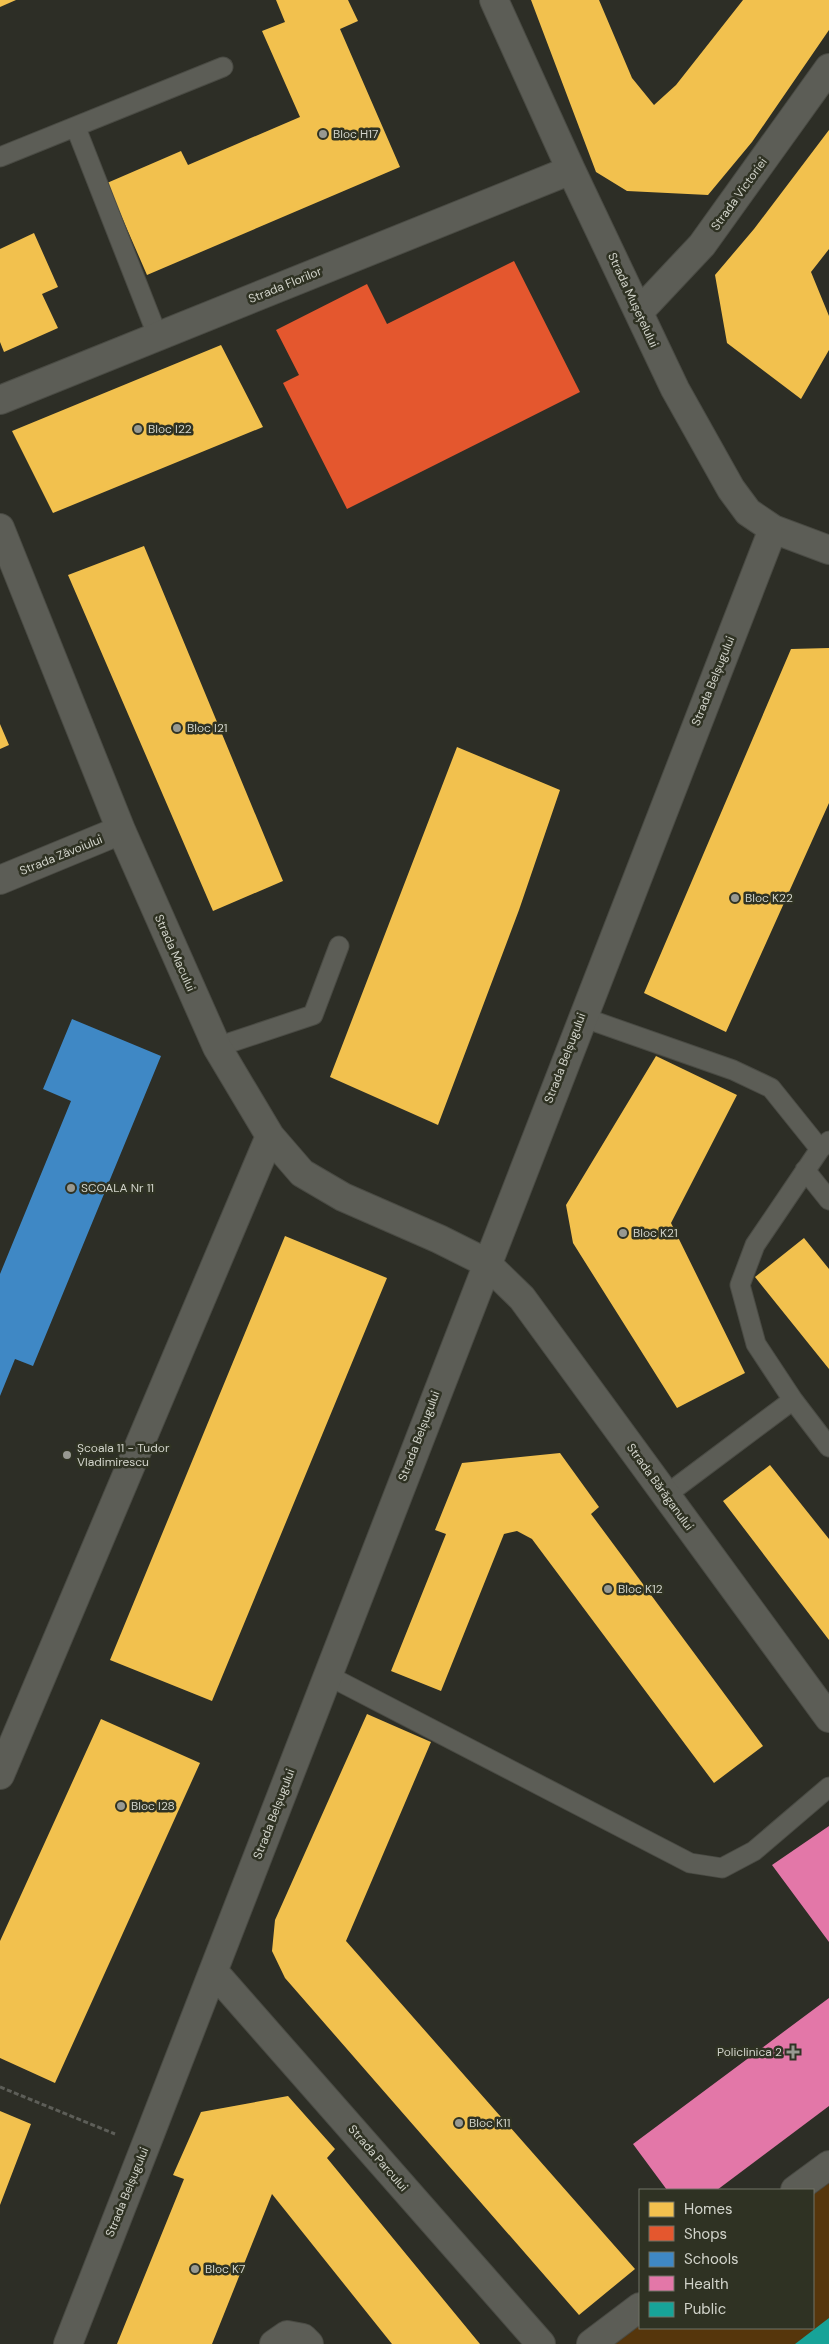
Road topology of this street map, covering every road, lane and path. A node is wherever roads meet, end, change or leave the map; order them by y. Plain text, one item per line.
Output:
1 (494, 0) edge
2 (223, 67) dead end
3 (829, 68) edge
4 (76, 128) junction
5 (0, 157) edge
6 (571, 170) junction
7 (639, 312) junction
8 (158, 337) junction
9 (0, 400) edge
10 (0, 528) edge
11 (773, 529) junction
12 (828, 544) edge
13 (121, 830) junction
14 (0, 880) edge
15 (339, 946) dead end
16 (582, 1016) junction
17 (217, 1047) junction
18 (270, 1136) junction
19 (824, 1145) edge
20 (805, 1170) junction
21 (829, 1200) edge
22 (485, 1262) junction
23 (793, 1400) junction
24 (829, 1448) edge
25 (666, 1495) junction
26 (327, 1675) junction
27 (829, 1718) edge
28 (0, 1775) edge
29 (829, 1787) edge
30 (214, 1972) junction
31 (0, 2087) edge
32 (145, 2147) junction
33 (829, 2165) edge
34 (796, 2189) edge
35 (639, 2308) edge
36 (68, 2344) edge
37 (274, 2344) edge
38 (309, 2344) edge
39 (542, 2344) edge
40 (591, 2344) edge

1 - 6 street, Strada Mușețelului
2 - 4 lane
3 - 7 street, Strada Victoriei
4 - 5 lane
4 - 8 lane
6 - 7 street, Strada Mușețelului
6 - 8 street, Strada Florilor
7 - 11 street, Strada Mușețelului
8 - 9 street, Strada Florilor
10 - 13 street, Strada Macului
11 - 12 street, Strada Mușețelului
11 - 16 street, Strada Belșugului
13 - 14 street, Strada Zăvoiului
13 - 17 street, Strada Macului
15 - 17 lane
16 - 19 lane
16 - 22 street, Strada Belșugului
17 - 18 street, Strada Macului
18 - 22 street, Strada Macului
18 - 28 street
19 - 20 lane
20 - 21 lane
20 - 23 lane
22 - 25 street, Strada Bărăganului
22 - 26 street, Strada Belșugului
23 - 24 lane
23 - 25 lane
25 - 27 street, Strada Bărăganului
26 - 29 lane
26 - 30 street, Strada Belșugului
30 - 32 street, Strada Belșugului
30 - 39 street, Strada Parcului
31 - 32 path
32 - 36 street, Strada Belșugului
33 - 34 street
35 - 40 street
37 - 38 street

